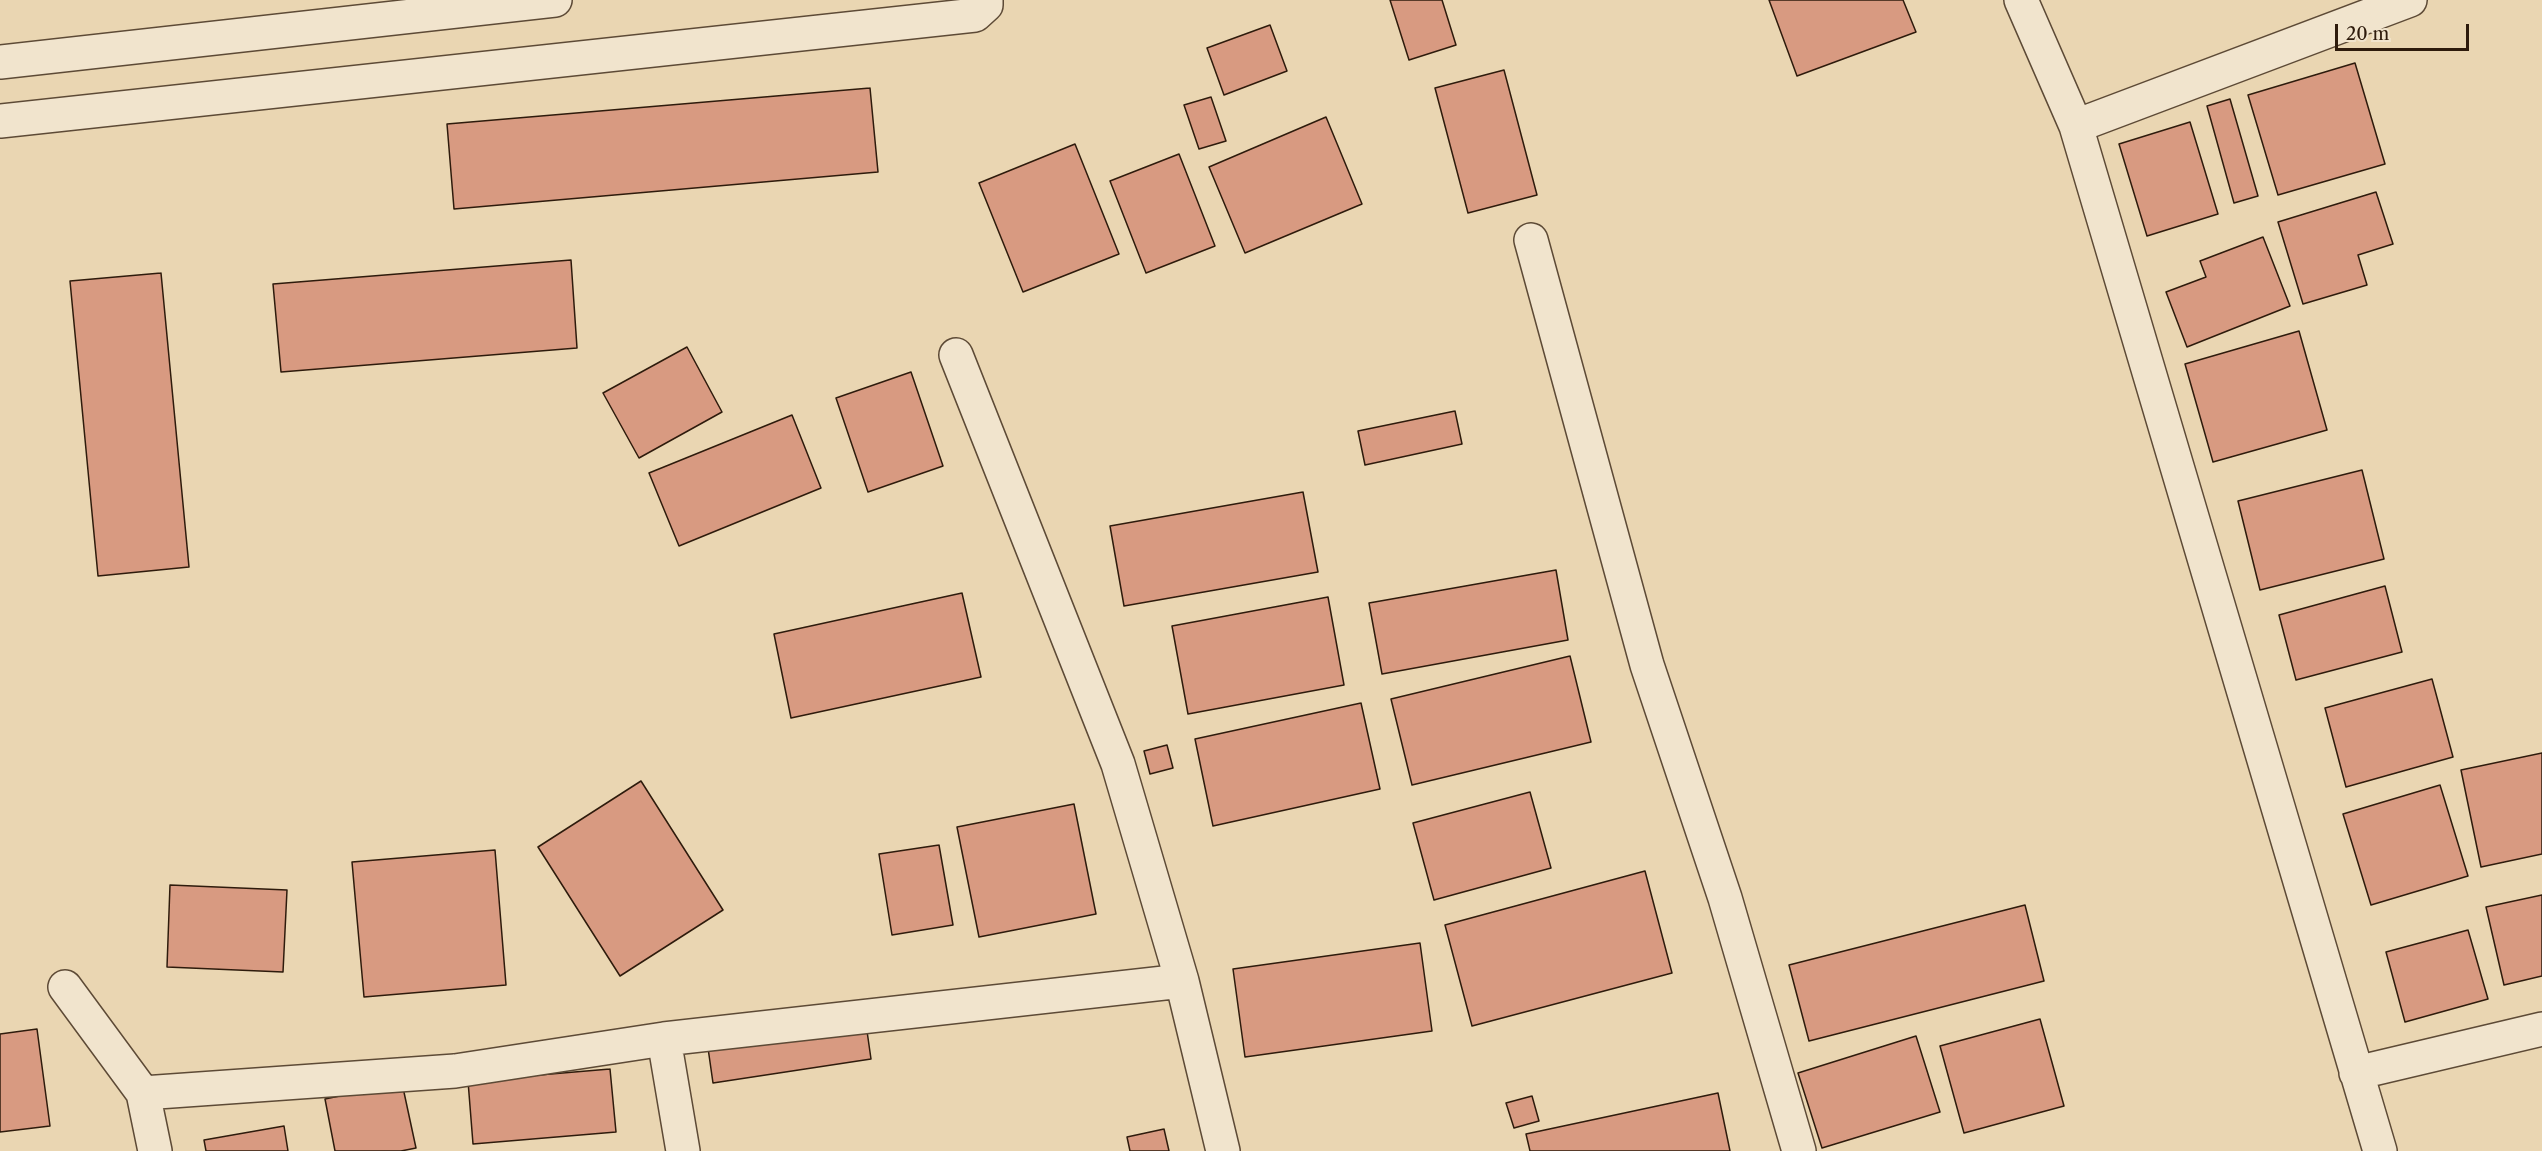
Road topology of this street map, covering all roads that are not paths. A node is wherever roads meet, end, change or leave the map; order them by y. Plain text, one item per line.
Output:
1 (555, 0) edge
2 (986, 0) edge
3 (2021, 0) edge
4 (2410, 0) edge
5 (0, 62) edge
6 (0, 122) edge
7 (2076, 126) junction
8 (1531, 240) dead end
9 (956, 355) dead end
10 (1182, 981) junction
11 (65, 987) dead end
12 (2542, 1029) edge
13 (664, 1039) junction
14 (2356, 1073) junction
15 (142, 1093) junction
16 (155, 1151) edge
17 (683, 1151) edge
18 (1223, 1151) edge
19 (1799, 1151) edge
20 (2380, 1151) edge

1 - 5 street
2 - 6 street
3 - 7 street
4 - 7 street
7 - 14 street
8 - 19 street
9 - 10 street
10 - 13 street
10 - 18 street
11 - 15 street
12 - 14 street
13 - 15 street
13 - 17 street
14 - 20 street
15 - 16 street

